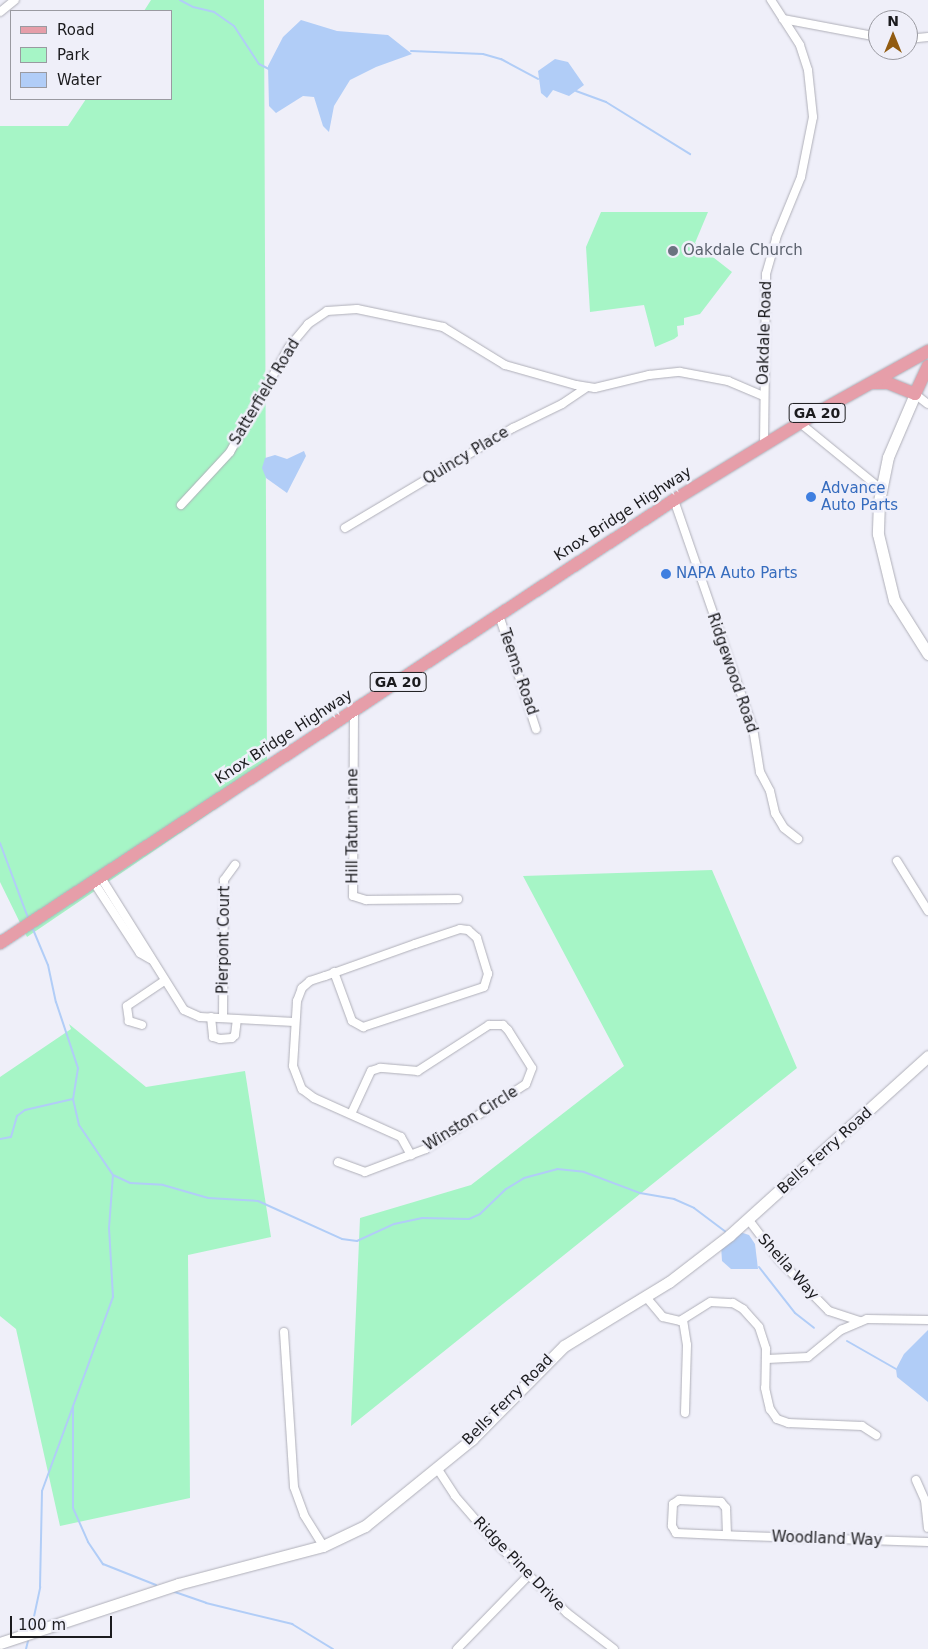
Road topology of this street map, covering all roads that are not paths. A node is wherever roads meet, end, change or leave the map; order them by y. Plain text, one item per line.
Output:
1 (15, 0) edge
2 (772, 0) edge
3 (0, 12) edge
4 (783, 19) junction
5 (868, 35) edge
6 (928, 351) edge
7 (928, 366) edge
8 (872, 383) junction
9 (587, 386) junction
10 (915, 394) junction
11 (763, 396) junction
12 (928, 404) edge
13 (800, 423) junction
14 (764, 444) junction
15 (881, 489) junction
16 (674, 500) junction
17 (181, 505) dead end
18 (346, 528) dead end
19 (499, 615) junction
20 (928, 654) edge
21 (354, 710) junction
22 (536, 729) dead end
23 (798, 839) dead end
24 (896, 861) dead end
25 (235, 865) dead end
26 (96, 879) junction
27 (458, 899) dead end
28 (928, 911) edge
29 (0, 943) edge
30 (334, 972) junction
31 (164, 981) junction
32 (211, 1017) junction
33 (223, 1018) junction
34 (237, 1019) junction
35 (294, 1022) junction
36 (142, 1026) dead end
37 (928, 1056) edge
38 (351, 1114) junction
39 (410, 1155) junction
40 (338, 1162) dead end
41 (748, 1219) junction
42 (646, 1297) junction
43 (683, 1320) junction
44 (928, 1320) edge
45 (860, 1321) junction
46 (284, 1332) dead end
47 (767, 1359) junction
48 (685, 1413) dead end
49 (876, 1435) dead end
50 (437, 1468) junction
51 (916, 1480) dead end
52 (928, 1528) edge
53 (727, 1535) junction
54 (928, 1542) edge
55 (323, 1546) junction
56 (529, 1575) junction
57 (0, 1643) edge
58 (457, 1649) edge
59 (614, 1649) edge

1 - 3 street
2 - 4 street, Oakdale Road
4 - 5 street
4 - 11 street, Oakdale Road
6 - 8 main road, GA 20
7 - 10 main road
8 - 10 main road
8 - 13 main road, GA 20
9 - 11 street, Satterfield Road
9 - 17 street, Satterfield Road
9 - 18 street, Quincy Place
10 - 12 street
10 - 15 main road
11 - 14 street, Oakdale Road
13 - 14 main road, GA 20
13 - 15 street
14 - 16 main road, Knox Bridge Highway / GA 20
15 - 20 main road
16 - 19 main road, Knox Bridge Highway / GA 20
16 - 23 street, Ridgewood Road
19 - 21 main road, Knox Bridge Highway / GA 20
19 - 22 street, Teems Road
21 - 26 main road, Knox Bridge Highway / GA 20
21 - 27 street, Hill Tatum Lane
24 - 28 street
25 - 33 street, Pierpont Court
26 - 29 main road, Knox Bridge Highway / GA 20
26 - 31 street
30 - 30 street
30 - 35 street
31 - 32 street
31 - 36 street
32 - 33 street
32 - 34 street
33 - 34 street
34 - 35 street
35 - 38 street
37 - 41 main road, Bells Ferry Road
38 - 39 street
38 - 39 street, Winston Circle
39 - 40 street, Winston Circle
41 - 42 main road, Bells Ferry Road
41 - 45 street, Sheila Way
42 - 43 street
42 - 50 main road, Bells Ferry Road
43 - 47 street
43 - 48 street
44 - 45 street
45 - 47 street
46 - 55 street
47 - 49 street
50 - 55 main road, Bells Ferry Road
50 - 56 street, Ridge Pine Drive
51 - 52 street
53 - 53 street, Woodland Way
53 - 54 street, Woodland Way
55 - 57 main road, Bells Ferry Road
56 - 58 street
56 - 59 street, Ridge Pine Drive

